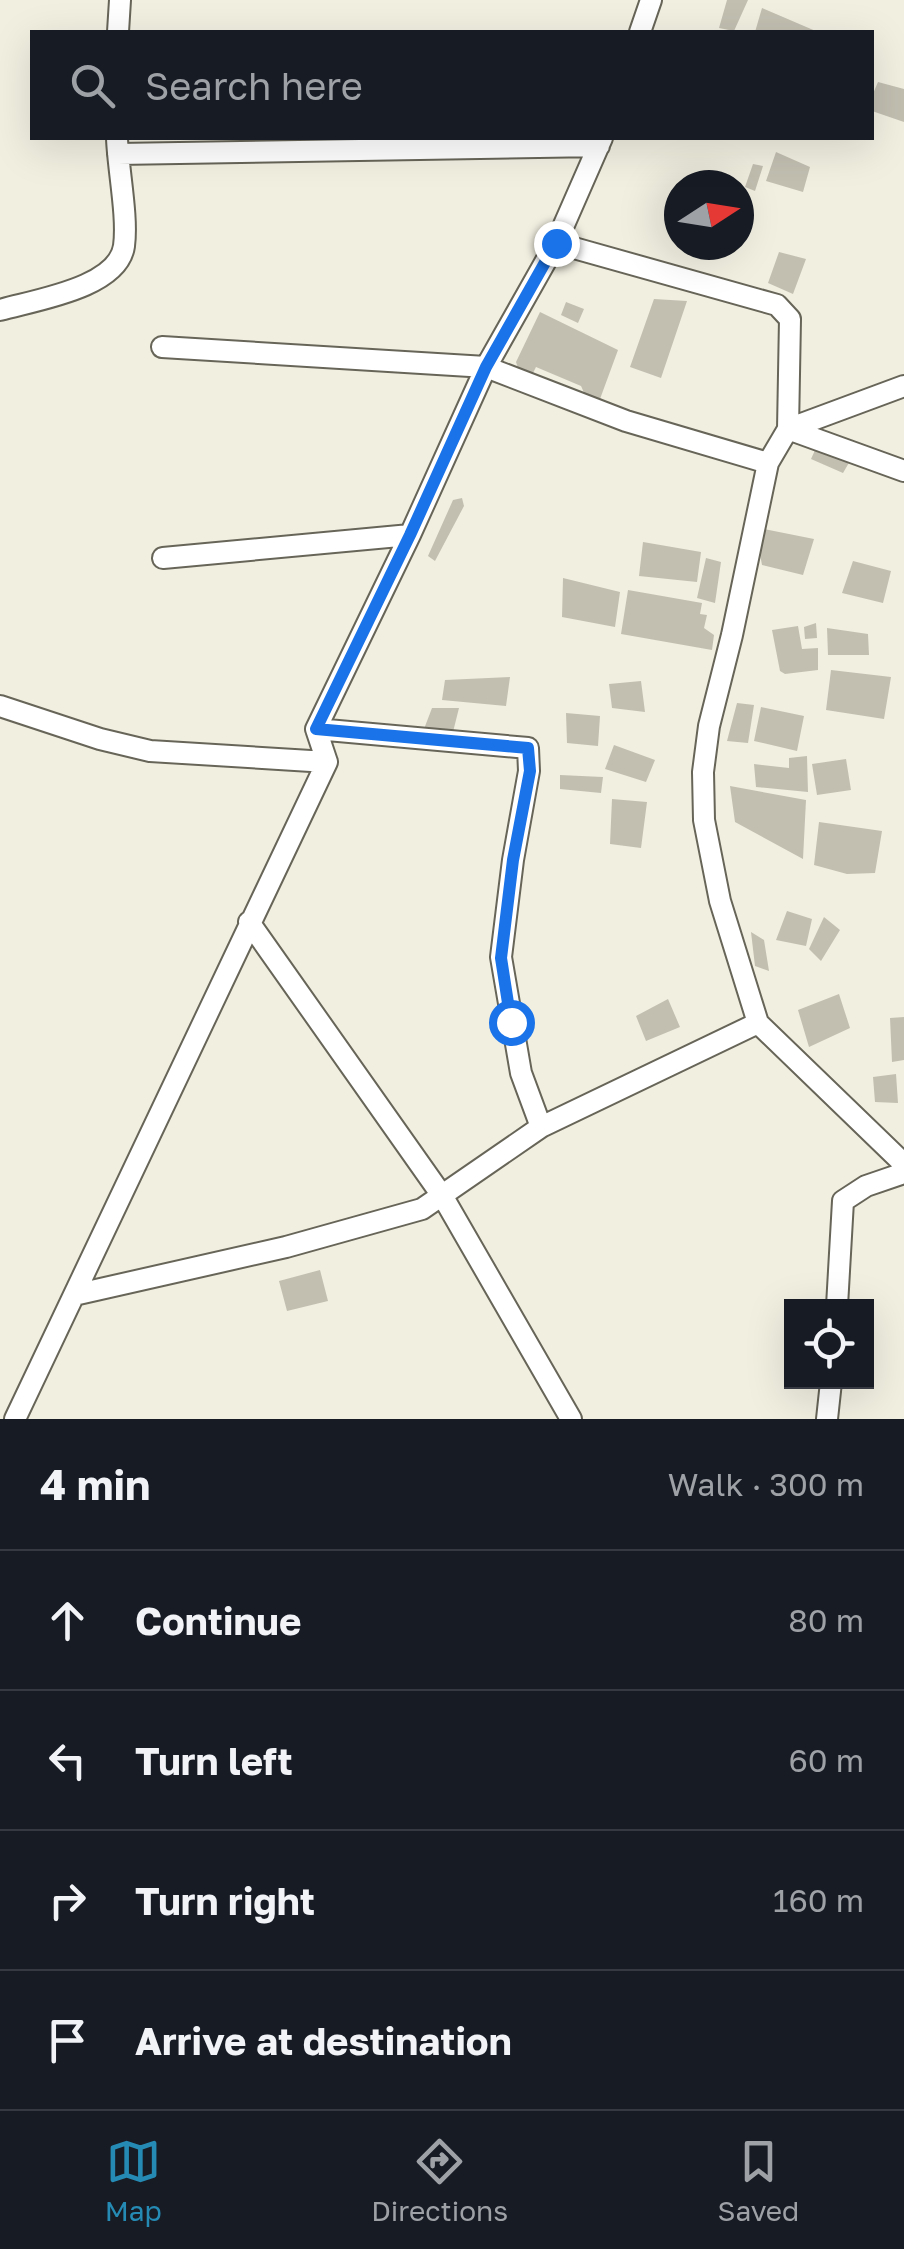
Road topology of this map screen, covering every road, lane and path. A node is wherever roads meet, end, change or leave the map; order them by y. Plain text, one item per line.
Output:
1 (120, 0) edge
2 (652, 0) edge
3 (118, 30) edge
4 (641, 30) edge
5 (601, 142) edge
6 (118, 146) edge
7 (556, 243) junction
8 (0, 310) edge
9 (162, 347) dead end
10 (486, 367) junction
11 (904, 386) edge
12 (788, 429) junction
13 (768, 463) junction
14 (904, 471) edge
15 (410, 535) junction
16 (163, 558) dead end
17 (0, 706) edge
18 (316, 729) junction
19 (327, 762) junction
20 (249, 922) junction
21 (758, 1023) junction
22 (541, 1127) junction
23 (904, 1164) edge
24 (904, 1173) edge
25 (442, 1198) junction
26 (74, 1295) junction
27 (837, 1299) edge
28 (831, 1389) edge
29 (0, 1416) edge
30 (12, 1419) edge
31 (572, 1419) edge
32 (827, 1419) edge

1 - 3 street
2 - 4 street
5 - 6 street
5 - 7 street
6 - 8 street
7 - 10 street
7 - 12 street
9 - 10 street
10 - 13 street
10 - 15 street
11 - 12 street
12 - 13 street
12 - 14 street
13 - 21 street
15 - 16 street
15 - 18 street
17 - 19 street
18 - 19 street
18 - 22 street
19 - 20 street
20 - 25 street
20 - 26 street
21 - 22 street
21 - 23 street
22 - 25 street
24 - 27 street
25 - 26 street
25 - 31 street
26 - 30 street
28 - 32 street
29 - 30 street

